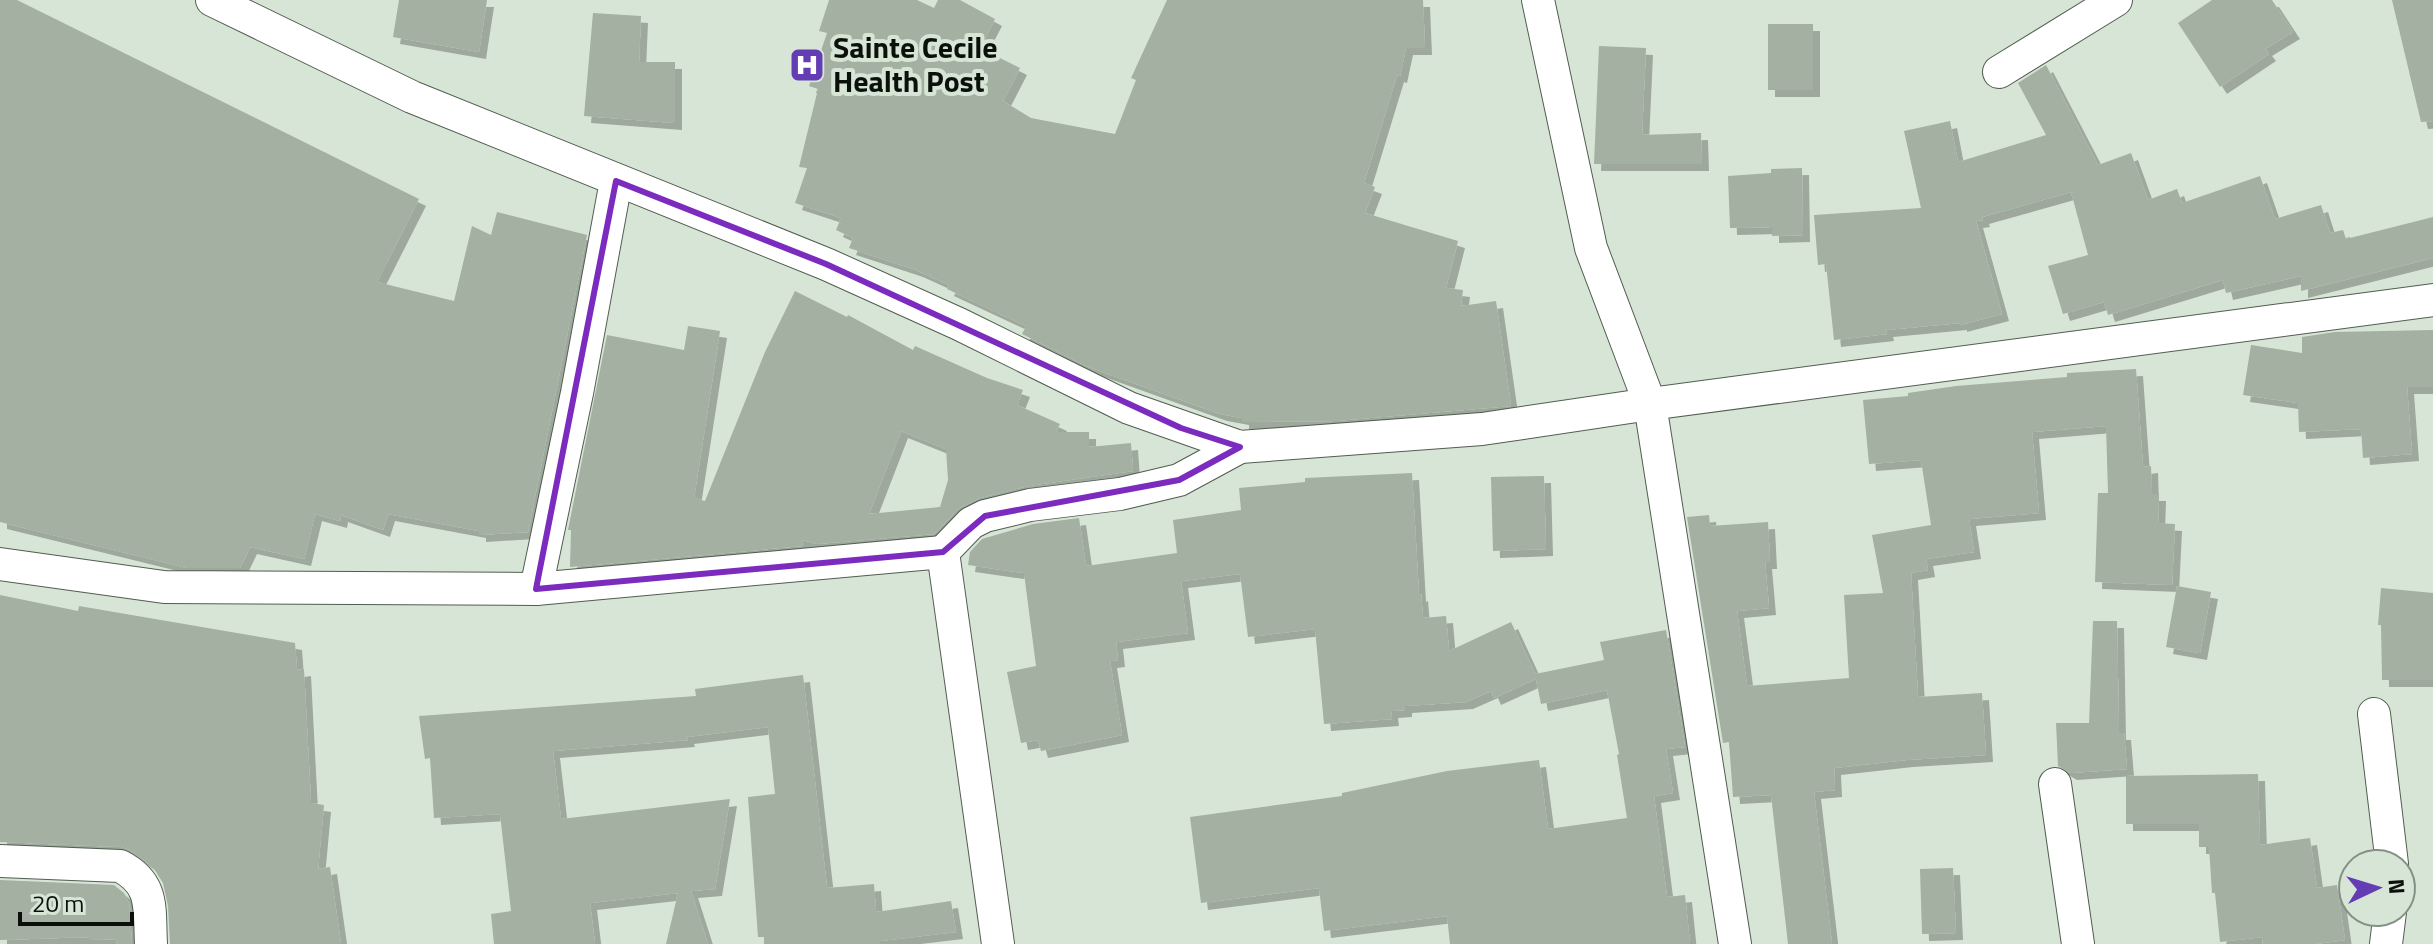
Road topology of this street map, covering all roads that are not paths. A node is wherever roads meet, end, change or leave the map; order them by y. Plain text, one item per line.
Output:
1 (212, 0) edge
2 (1538, 0) edge
3 (2116, 0) edge
4 (1999, 72) dead end
5 (616, 181) junction
6 (2433, 300) edge
7 (1650, 404) junction
8 (1240, 447) junction
9 (943, 552) junction
10 (0, 564) edge
11 (536, 589) junction
12 (2374, 714) dead end
13 (2055, 784) dead end
14 (2390, 848) edge
15 (0, 861) edge
16 (151, 944) edge
17 (998, 944) edge
18 (1735, 944) edge
19 (2078, 944) edge

1 - 5 street
2 - 7 street
3 - 4 street
5 - 8 street
5 - 11 street
6 - 7 street
7 - 8 street
7 - 18 street
8 - 9 street
9 - 11 street
9 - 17 street
10 - 11 street
12 - 14 street
13 - 19 street
15 - 16 street

